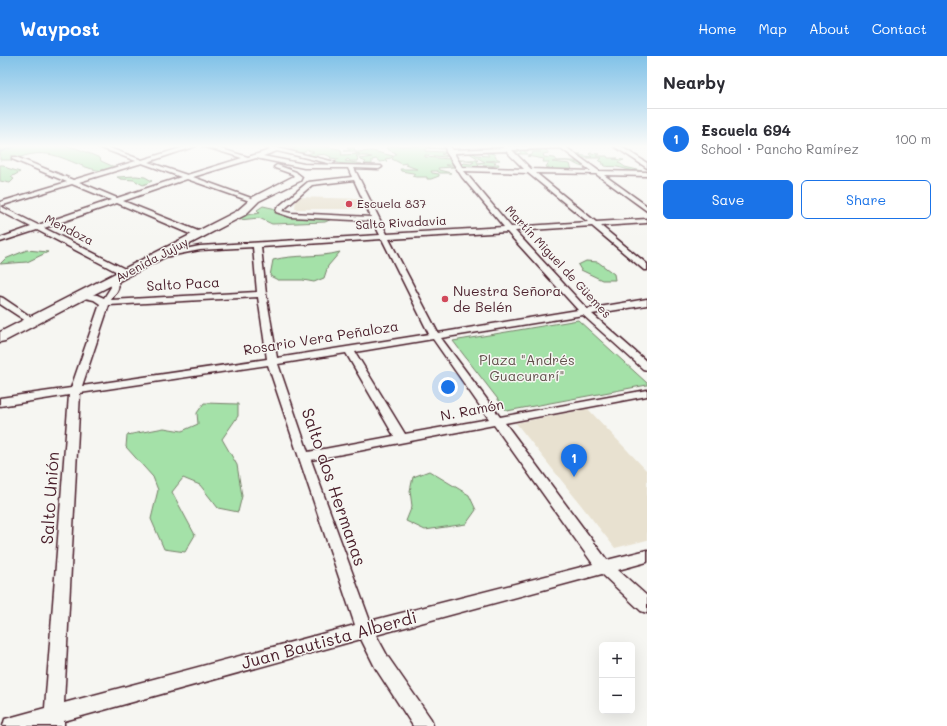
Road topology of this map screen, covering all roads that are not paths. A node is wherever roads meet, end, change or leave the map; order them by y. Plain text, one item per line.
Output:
1 (60, 177) edge
2 (93, 177) edge
3 (187, 177) joint
4 (298, 177) edge
5 (465, 177) edge
6 (538, 177) edge
7 (603, 177) edge
8 (356, 178) joint
9 (74, 183) junction
10 (119, 200) junction
11 (252, 202) junction
12 (0, 204) edge
13 (0, 208) edge
14 (647, 208) edge
15 (377, 219) junction
16 (647, 221) edge
17 (594, 224) junction
18 (38, 227) junction
19 (509, 229) junction
20 (200, 235) junction
21 (384, 236) junction
22 (0, 240) edge
23 (189, 240) junction
24 (257, 244) junction
25 (200, 248) junction
26 (158, 256) junction
27 (647, 268) edge
28 (126, 273) junction
29 (113, 280) junction
30 (262, 294) junction
31 (83, 295) junction
32 (0, 300) edge
33 (647, 302) edge
34 (105, 303) junction
35 (585, 312) junction
36 (32, 321) junction
37 (435, 336) junction
38 (0, 338) edge
39 (349, 350) junction
40 (272, 361) junction
41 (647, 367) edge
42 (75, 391) junction
43 (647, 393) edge
44 (0, 402) edge
45 (497, 421) junction
46 (402, 439) junction
47 (304, 457) junction
48 (647, 556) edge
49 (604, 567) junction
50 (647, 606) edge
51 (365, 630) junction
52 (54, 720) edge
53 (12, 726) edge
54 (424, 726) edge

1 - 9 street
2 - 9 street
3 - 10 street
3 - 11 street
4 - 11 street, Avenida Jujuy
5 - 19 street, Martín Miguel de Güemes
6 - 17 street
7 - 14 street
8 - 15 street
8 - 15 street
9 - 10 street
9 - 12 street
10 - 18 street
10 - 20 street
11 - 20 street, Avenida Jujuy
13 - 18 street, Mendoza
15 - 21 street
16 - 17 street, Salto Rivadavia
17 - 19 street, Salto Rivadavia
17 - 27 street
18 - 22 street
18 - 28 street, Mendoza
19 - 21 street, Salto Rivadavia
19 - 35 street, Martín Miguel de Güemes
20 - 23 street, Avenida Jujuy
21 - 24 street, Salto Rivadavia
21 - 37 street
23 - 25 street
23 - 26 street, Avenida Jujuy
24 - 25 street, Salto Rivadavia
24 - 30 street, Salto dos Hermanas
25 - 26 street, Salto Rivadavia
26 - 28 street, Avenida Jujuy
28 - 29 street, Avenida Jujuy
29 - 31 street, Avenida Jujuy
29 - 34 street, Salto Unión
30 - 34 street, Salto Paca
30 - 40 street, Salto dos Hermanas
31 - 34 street, Salto Paca
31 - 36 street, Avenida Jujuy
32 - 36 street
33 - 35 street, Rosario Vera Peñaloza
34 - 42 street, Salto Unión
35 - 37 street, Rosario Vera Peñaloza
35 - 41 street, Martín Miguel de Güemes
36 - 38 street, Avenida Jujuy
37 - 39 street, Rosario Vera Peñaloza
37 - 45 street
39 - 40 street, Rosario Vera Peñaloza
39 - 46 street
40 - 42 street, Rosario Vera Peñaloza
40 - 47 street, Salto dos Hermanas
42 - 44 street, Rosario Vera Peñaloza
42 - 52 street, Salto Unión
43 - 45 street, N. Ramón
45 - 46 street, N. Ramón
45 - 49 street
46 - 47 street, N. Ramón
47 - 51 street, Salto dos Hermanas
48 - 49 street, Juan Bautista Alberdi
49 - 50 street
49 - 51 street, Juan Bautista Alberdi
51 - 52 street, Juan Bautista Alberdi
51 - 54 street, Salto dos Hermanas
52 - 53 street, Juan Bautista Alberdi

